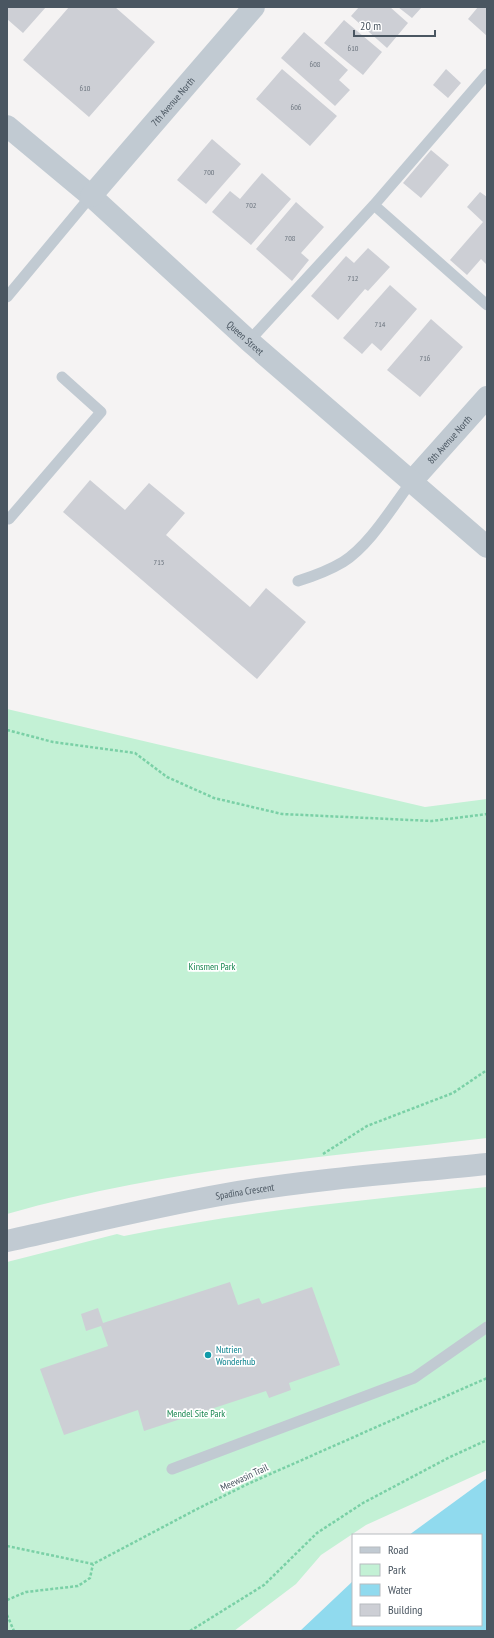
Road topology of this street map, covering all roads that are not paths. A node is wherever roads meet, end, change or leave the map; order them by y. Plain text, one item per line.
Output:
1 (254, 7) edge
2 (487, 74) edge
3 (7, 126) edge
4 (90, 196) junction
5 (374, 206) junction
6 (7, 297) edge
7 (487, 305) edge
8 (250, 341) junction
9 (62, 377) dead end
10 (487, 397) edge
11 (412, 481) junction
12 (9, 519) dead end
13 (487, 547) edge
14 (298, 581) dead end
15 (487, 1164) edge
16 (7, 1241) edge
17 (487, 1327) edge
18 (172, 1469) dead end

1 - 4 street, 7th Avenue North
2 - 5 lane
3 - 4 street, Queen Street
4 - 6 lane
4 - 8 street, Queen Street
5 - 7 lane
5 - 8 lane
8 - 11 street, Queen Street
9 - 12 lane
10 - 11 street, 8th Avenue North
11 - 13 street, Queen Street
11 - 14 lane
15 - 16 street, Spadina Crescent
17 - 18 lane

